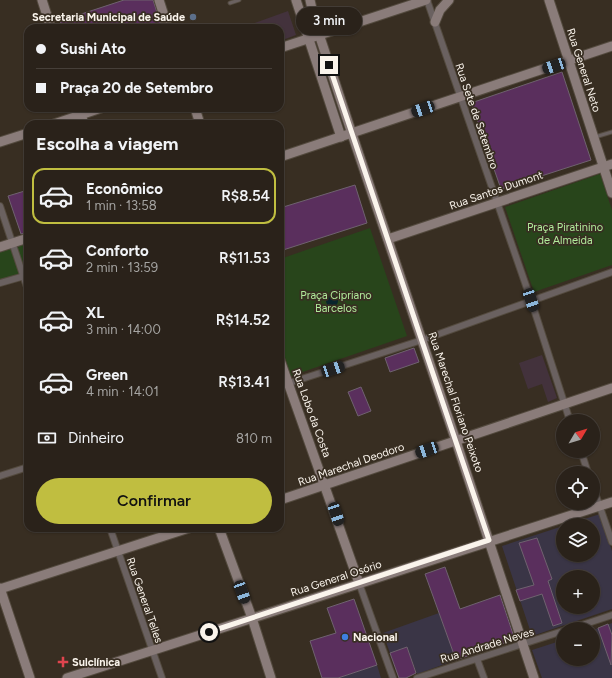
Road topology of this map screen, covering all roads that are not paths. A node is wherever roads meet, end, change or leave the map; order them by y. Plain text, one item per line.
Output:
1 (42, 0) edge
2 (158, 0) edge
3 (239, 0) edge
4 (296, 0) edge
5 (310, 0) edge
6 (427, 0) edge
7 (449, 0) edge
8 (549, 0) edge
9 (230, 2) dead end
10 (435, 22) junction
11 (50, 24) edge
12 (167, 24) edge
13 (319, 35) junction
14 (309, 39) junction
15 (612, 46) edge
16 (284, 47) edge
17 (569, 61) junction
18 (460, 96) junction
19 (91, 112) edge
20 (81, 116) edge
21 (68, 120) edge
22 (612, 132) edge
23 (24, 134) edge
24 (352, 134) junction
25 (341, 137) junction
26 (594, 138) junction
27 (0, 142) edge
28 (357, 148) junction
29 (284, 156) edge
30 (608, 165) edge
31 (612, 193) edge
32 (496, 202) junction
33 (0, 206) edge
34 (24, 239) edge
35 (388, 239) junction
36 (12, 243) junction
37 (0, 247) edge
38 (24, 271) edge
39 (612, 272) edge
40 (24, 277) edge
41 (0, 283) edge
42 (531, 300) junction
43 (422, 340) junction
44 (284, 384) edge
45 (612, 388) edge
46 (564, 405) junction
47 (567, 414) edge
48 (456, 440) junction
49 (24, 468) edge
50 (0, 476) edge
51 (326, 485) junction
52 (284, 499) edge
53 (612, 502) edge
54 (600, 506) joint
55 (587, 510) edge
56 (111, 532) edge
57 (176, 532) edge
58 (220, 532) edge
59 (489, 540) junction
60 (612, 542) edge
61 (118, 550) junction
62 (359, 583) junction
63 (0, 589) edge
64 (612, 614) edge
65 (252, 618) junction
66 (590, 622) edge
67 (556, 633) edge
68 (523, 645) junction
69 (152, 650) junction
70 (477, 659) junction
71 (437, 675) edge
72 (30, 678) edge
73 (67, 678) edge
74 (162, 678) edge
75 (271, 678) edge
76 (393, 678) edge
77 (417, 678) edge
78 (484, 678) edge
79 (534, 678) edge

1 - 11 street
2 - 12 street
3 - 9 lane
4 - 14 street
5 - 13 street, Rua Marechal Floriano Peixoto
6 - 10 street, Rua Sete de Setembro
6 - 13 street
7 - 10 street
8 - 17 street, Rua General Neto
10 - 18 street, Rua Sete de Setembro
13 - 14 street
13 - 24 street, Rua Marechal Floriano Peixoto
14 - 16 street
14 - 25 street
15 - 17 street
17 - 18 street
17 - 26 street, Rua General Neto
18 - 24 street
18 - 32 street, Rua Sete de Setembro
19 - 20 street
20 - 21 street
22 - 26 lane
23 - 27 street
24 - 25 street
24 - 28 street, Rua Marechal Floriano Peixoto
25 - 28 street
25 - 29 street
26 - 30 street, Rua General Neto
28 - 35 street, Rua Marechal Floriano Peixoto
30 - 31 street, Rua General Neto
30 - 32 street, Rua Santos Dumont
32 - 35 street, Rua Santos Dumont
32 - 42 street, Rua Sete de Setembro
33 - 36 street
34 - 36 street
35 - 43 street, Rua Marechal Floriano Peixoto
36 - 37 street
36 - 38 street
39 - 42 street
40 - 41 street
42 - 43 street
42 - 46 street, Rua Sete de Setembro
43 - 44 street
43 - 48 street, Rua Marechal Floriano Peixoto
44 - 51 street, Rua Lobo da Costa
45 - 46 street, Rua Marechal Deodoro
46 - 47 street, Rua Sete de Setembro
46 - 48 street, Rua Marechal Deodoro
48 - 51 street, Rua Marechal Deodoro
48 - 59 street, Rua Marechal Floriano Peixoto
49 - 50 street
51 - 52 street, Rua Marechal Deodoro
51 - 62 street, Rua Lobo da Costa
53 - 54 street, Rua General Osório
54 - 60 street
55 - 59 street, Rua General Osório
56 - 61 street, Rua General Telles
57 - 61 street
58 - 65 street
59 - 62 street, Rua General Osório
59 - 68 street, Rua Marechal Floriano Peixoto
61 - 63 street
61 - 69 street, Rua General Telles
62 - 65 street, Rua General Osório
62 - 76 street, Rua Lobo da Costa
63 - 72 street
64 - 66 street
65 - 69 street, Rua General Osório
65 - 75 street
67 - 68 street, Rua Andrade Neves
68 - 70 street, Rua Andrade Neves
68 - 79 street, Rua Marechal Floriano Peixoto
69 - 73 street, Rua General Osório
69 - 74 street, Rua General Telles
70 - 71 street, Rua Andrade Neves
70 - 78 street
71 - 77 street, Rua Andrade Neves

